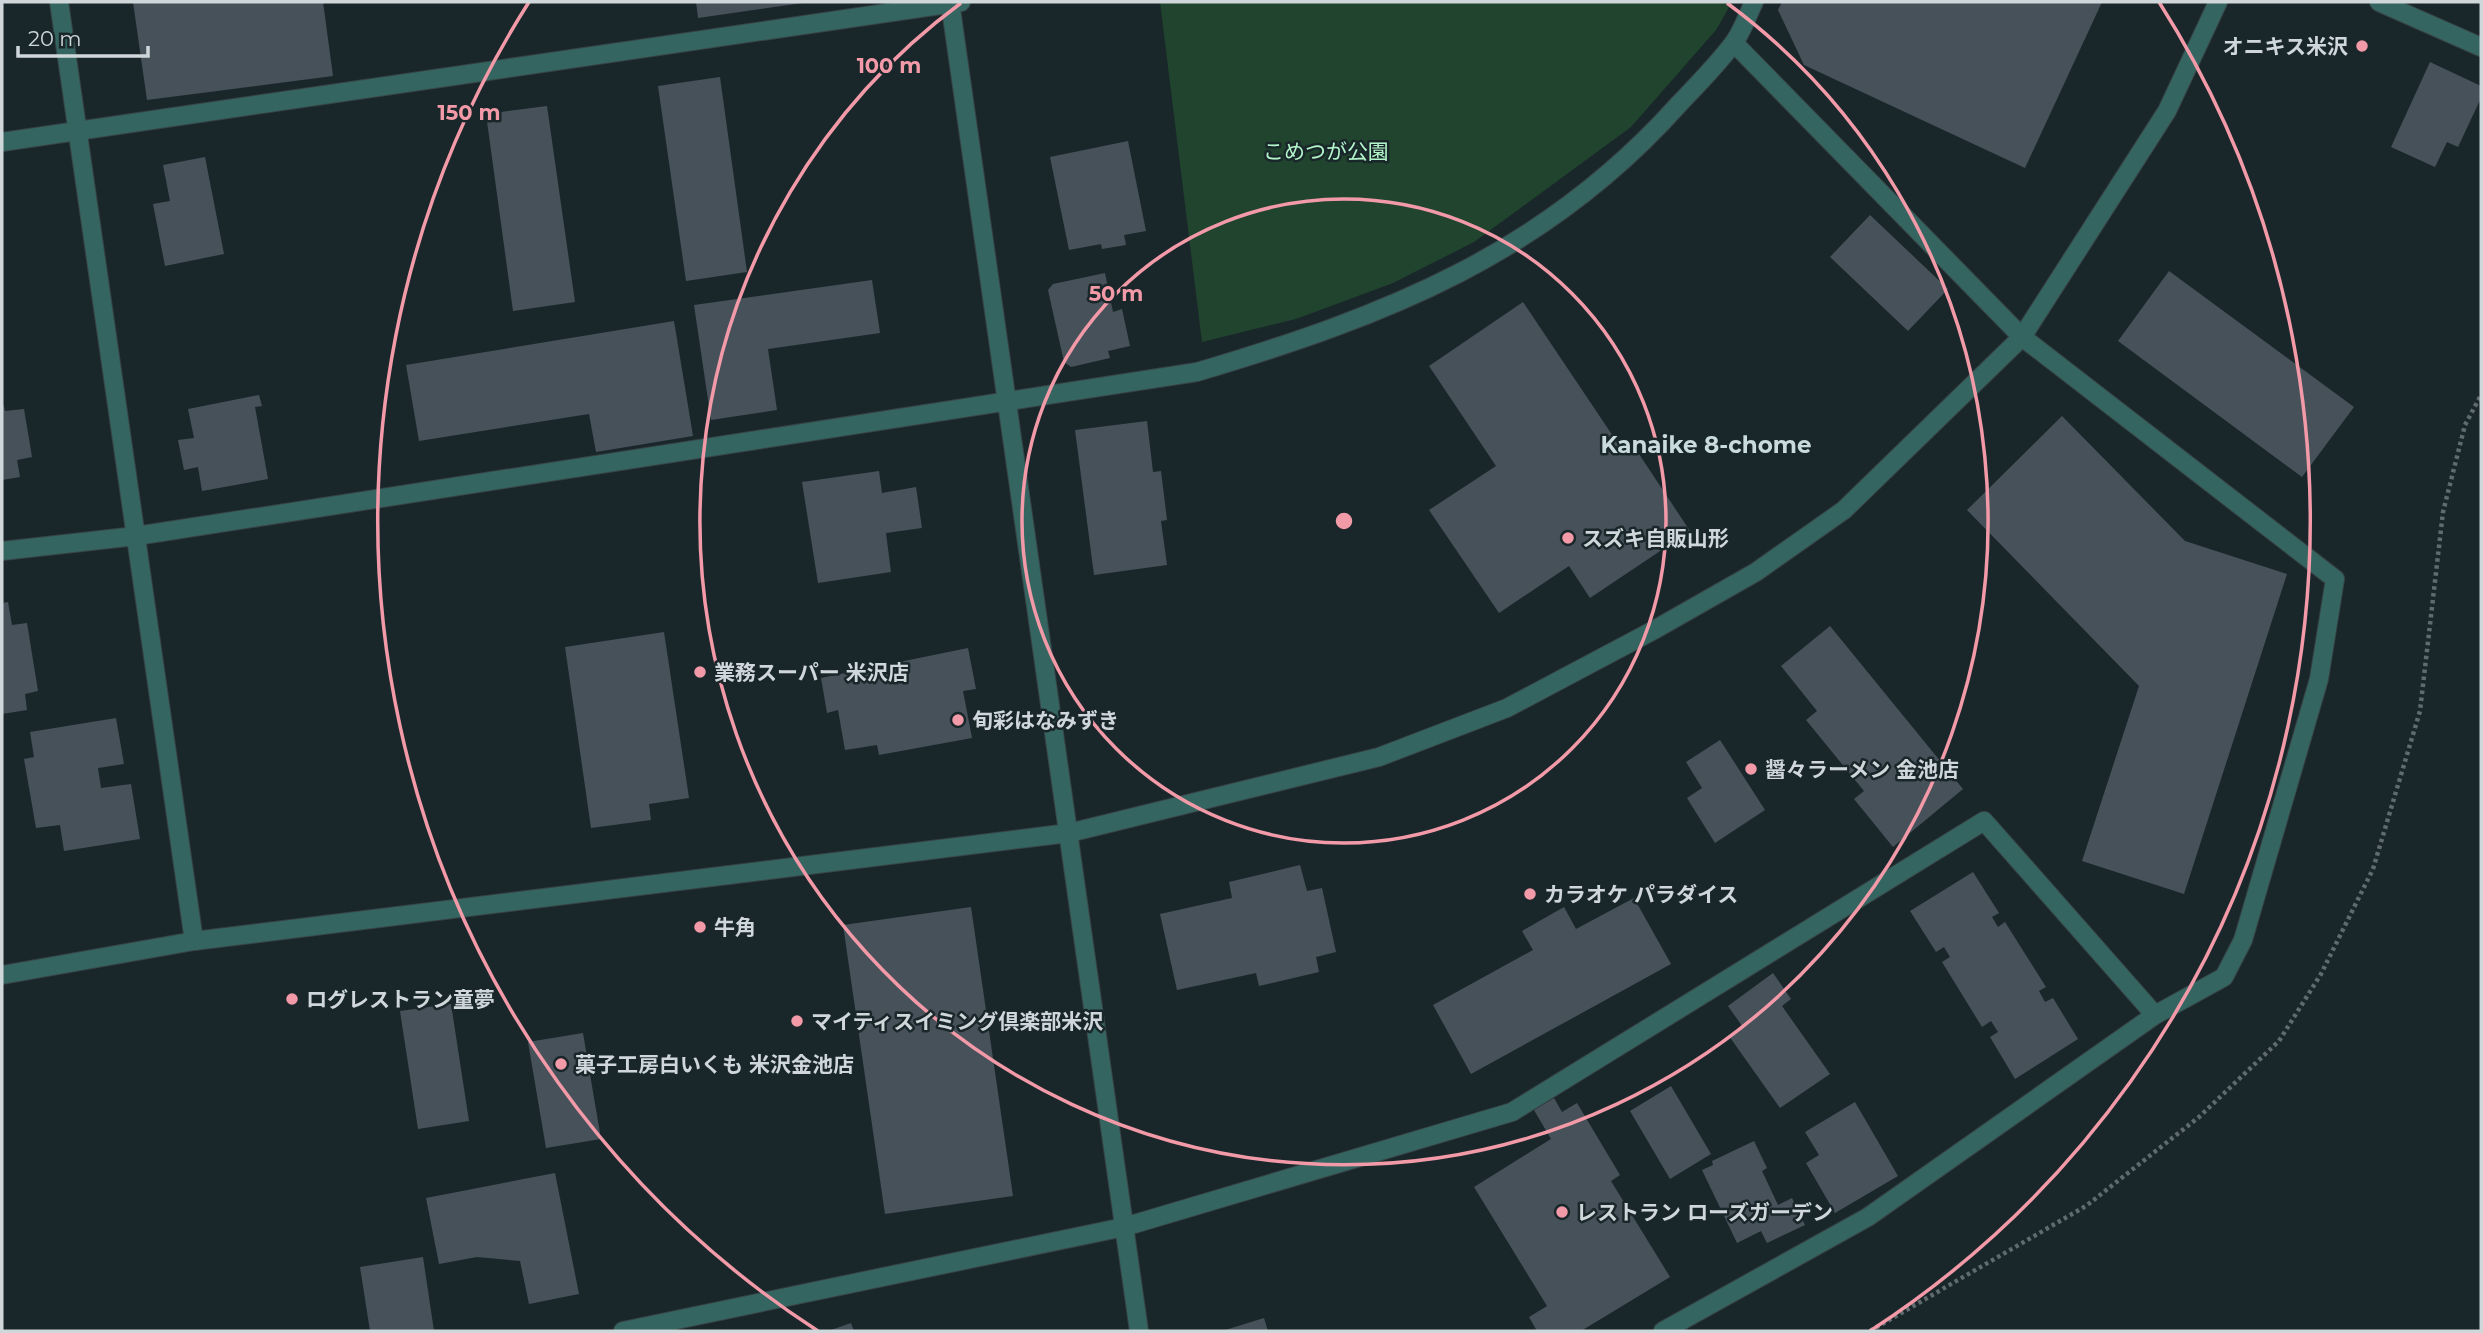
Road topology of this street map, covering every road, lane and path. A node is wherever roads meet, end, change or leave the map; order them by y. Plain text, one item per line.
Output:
1 (60, 2) edge
2 (954, 2) edge
3 (1754, 2) edge
4 (2218, 2) edge
5 (2379, 2) edge
6 (1734, 43) junction
7 (2481, 47) edge
8 (78, 130) junction
9 (2, 142) edge
10 (2022, 337) junction
11 (1007, 402) junction
12 (136, 537) junction
13 (2, 551) edge
14 (1069, 833) junction
15 (194, 941) junction
16 (2, 975) edge
17 (2155, 1015) junction
18 (1124, 1227) junction
19 (623, 1331) edge
20 (1139, 1331) edge
21 (1663, 1331) edge

1 - 8 street
2 - 8 street
2 - 11 street
3 - 6 street
4 - 10 street
5 - 7 street
6 - 10 street
6 - 11 street
8 - 9 street
8 - 12 street
10 - 14 street
10 - 17 street
11 - 12 street
11 - 14 street
12 - 13 street
12 - 15 street
14 - 15 street
14 - 18 street
15 - 16 street
17 - 18 street
17 - 21 street
18 - 19 street
18 - 20 street

